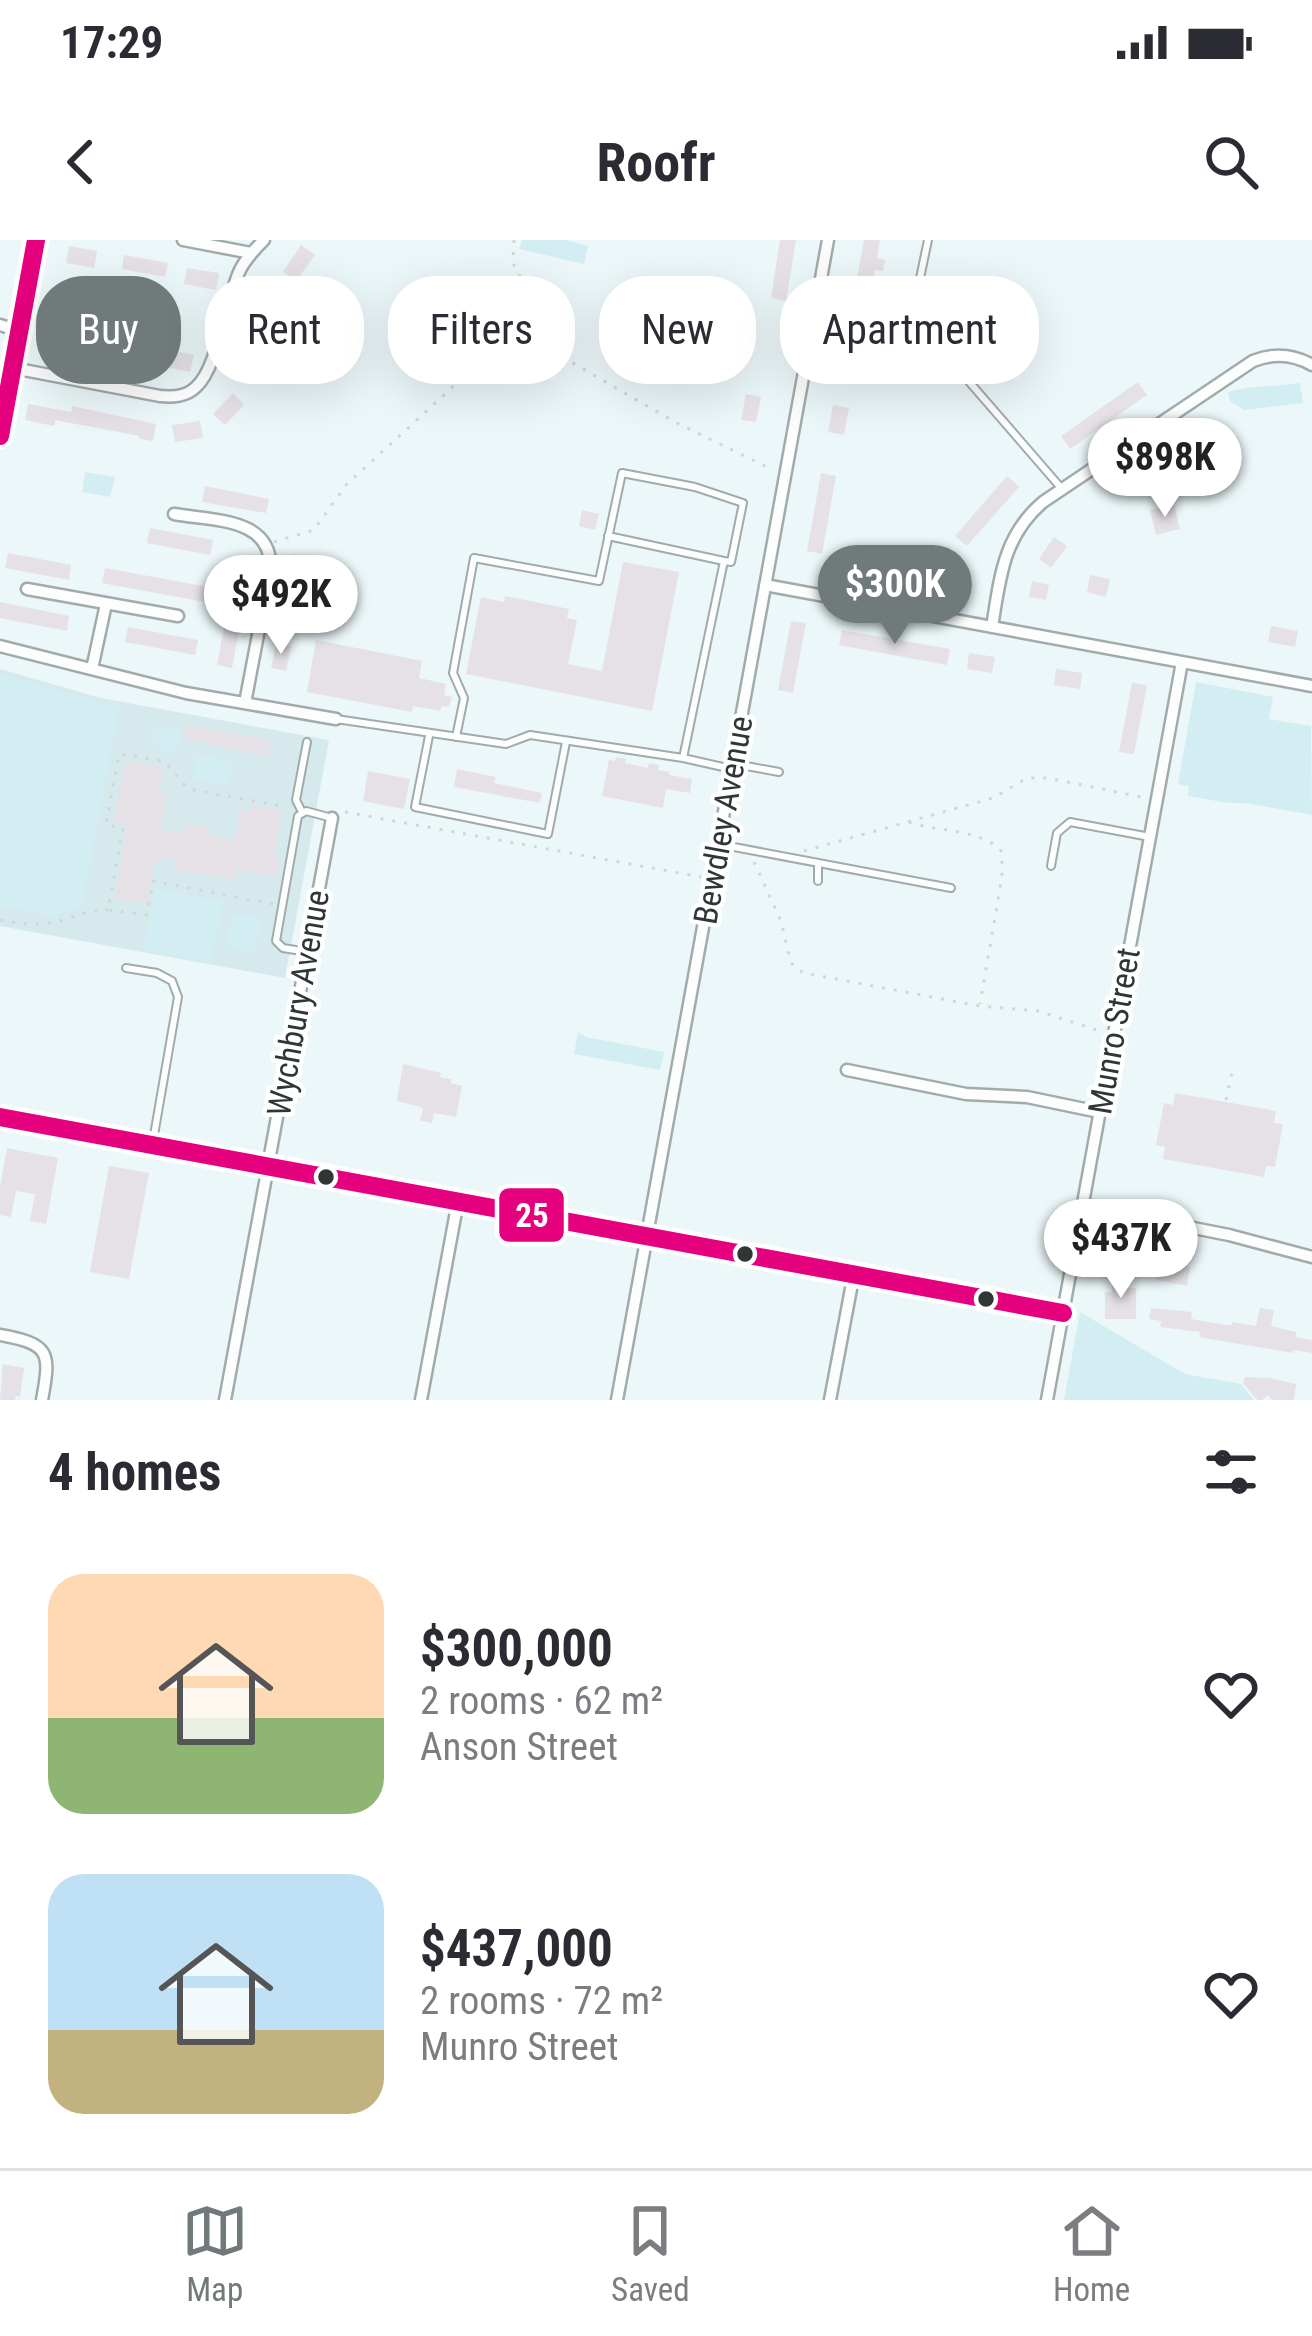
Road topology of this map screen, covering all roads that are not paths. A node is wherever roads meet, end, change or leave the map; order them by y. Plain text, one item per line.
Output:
1 (36, 240) edge
2 (183, 240) edge
3 (264, 240) edge
4 (829, 240) edge
5 (928, 240) edge
6 (251, 253) junction
7 (0, 325) edge
8 (19, 331) junction
9 (1312, 365) edge
10 (13, 368) junction
11 (0, 436) edge
12 (1062, 489) junction
13 (174, 514) dead end
14 (608, 536) junction
15 (724, 561) junction
16 (765, 584) junction
17 (27, 589) dead end
18 (106, 604) junction
19 (178, 616) dead end
20 (992, 627) junction
21 (0, 646) edge
22 (1182, 662) junction
23 (92, 669) junction
24 (1312, 686) edge
25 (244, 703) junction
26 (336, 718) joint
27 (429, 734) junction
28 (456, 737) junction
29 (307, 742) dead end
30 (566, 742) junction
31 (682, 758) junction
32 (732, 766) junction
33 (778, 772) dead end
34 (299, 810) junction
35 (332, 818) joint
36 (1150, 837) junction
37 (718, 844) junction
38 (818, 863) junction
39 (1051, 866) dead end
40 (818, 880) dead end
41 (951, 889) dead end
42 (308, 952) junction
43 (126, 968) dead end
44 (847, 1070) dead end
45 (1099, 1112) junction
46 (0, 1117) edge
47 (152, 1145) junction
48 (268, 1166) junction
49 (458, 1201) junction
50 (1080, 1216) junction
51 (647, 1236) junction
52 (1312, 1257) edge
53 (854, 1273) junction
54 (1063, 1312) junction
55 (0, 1334) edge
56 (1051, 1399) edge
57 (42, 1400) edge
58 (225, 1400) edge
59 (421, 1400) edge
60 (617, 1400) edge
61 (830, 1400) edge

1 - 8 street
2 - 6 street
3 - 6 street
4 - 16 street, Bewdley Avenue
5 - 12 lane
6 - 10 street
7 - 8 street
8 - 10 street
9 - 12 street
10 - 11 street
12 - 20 street
13 - 25 street
14 - 15 lane
14 - 15 lane
14 - 28 lane
15 - 31 lane
16 - 20 street
16 - 32 street, Bewdley Avenue
17 - 18 street
18 - 19 street
18 - 23 street
20 - 22 street
21 - 23 street
22 - 24 street
22 - 36 street, Munro Street
23 - 25 street
25 - 26 street
26 - 27 lane
27 - 28 lane
27 - 30 lane
28 - 30 lane
29 - 34 lane
30 - 31 lane
31 - 32 lane
32 - 33 lane
32 - 37 street, Bewdley Avenue
34 - 35 lane
34 - 42 lane
35 - 42 street, Wychbury Avenue
36 - 39 lane
36 - 45 street, Munro Street
37 - 38 lane
37 - 51 street, Bewdley Avenue
38 - 40 lane
38 - 41 lane
42 - 48 street, Wychbury Avenue
43 - 47 lane
44 - 45 street
45 - 50 street, Munro Street
46 - 47 street
47 - 48 street
48 - 49 street
48 - 58 street, Wychbury Avenue
49 - 51 street
49 - 59 street
50 - 52 street
50 - 54 street, Munro Street
51 - 53 street
51 - 60 street, Bewdley Avenue
53 - 54 street
53 - 61 street
54 - 56 street, Munro Street
55 - 57 street

